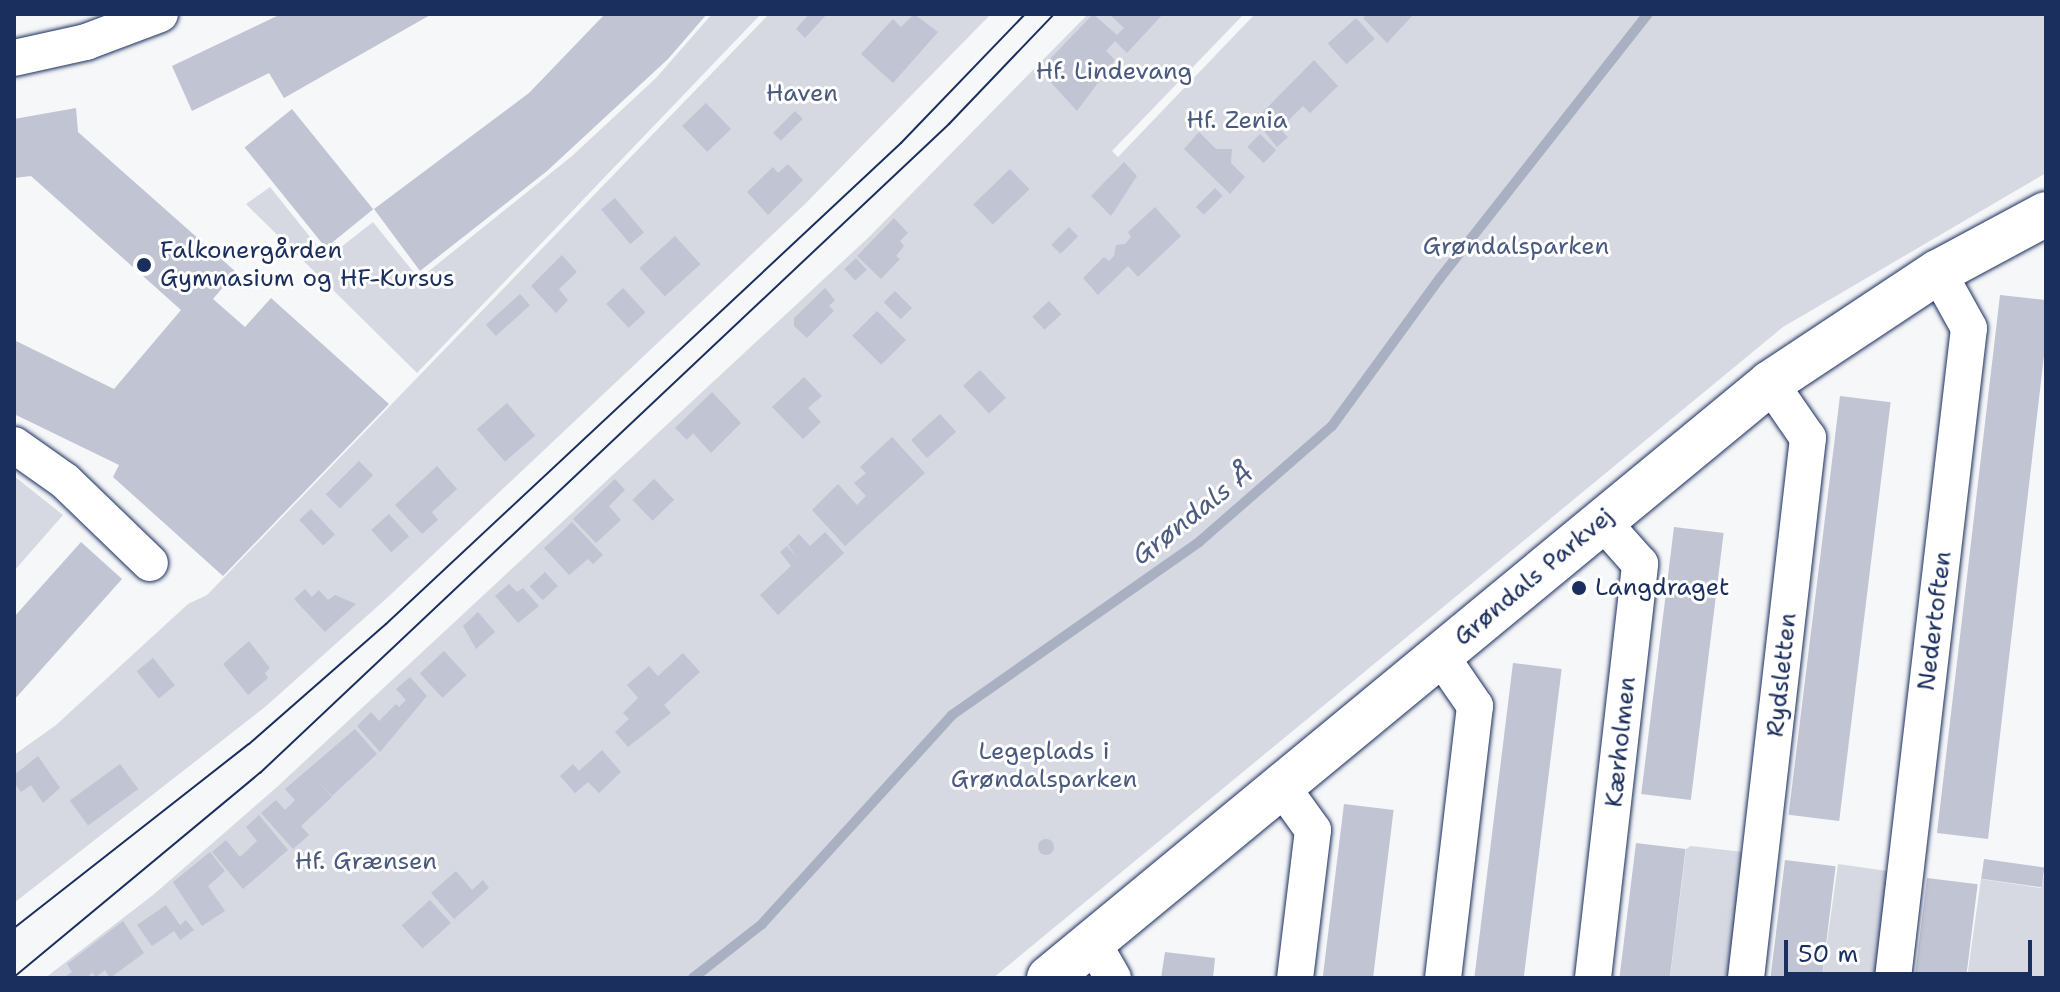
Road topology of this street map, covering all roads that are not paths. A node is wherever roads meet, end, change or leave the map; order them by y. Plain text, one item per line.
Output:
1 (147, 17) edge
2 (14, 58) edge
3 (2046, 214) edge
4 (1938, 272) junction
5 (1770, 383) junction
6 (14, 445) edge
7 (1601, 520) junction
8 (150, 563) dead end
9 (1440, 655) junction
10 (1282, 787) junction
11 (1103, 960) edge
12 (1049, 978) edge
13 (1295, 978) edge
14 (1443, 978) edge
15 (1593, 978) edge
16 (1746, 978) edge
17 (1893, 978) edge

1 - 2 street
3 - 4 main road, Grøndals Parkvej
4 - 5 main road, Grøndals Parkvej
4 - 17 street, Nedertoften
5 - 7 main road, Grøndals Parkvej
5 - 16 street, Rydsletten
6 - 8 street
7 - 9 main road, Grøndals Parkvej
7 - 15 street, Kærholmen
9 - 10 main road, Grøndals Parkvej
9 - 14 street
10 - 11 main road, Grøndals Parkvej
10 - 13 street
11 - 12 main road, Grøndals Parkvej

